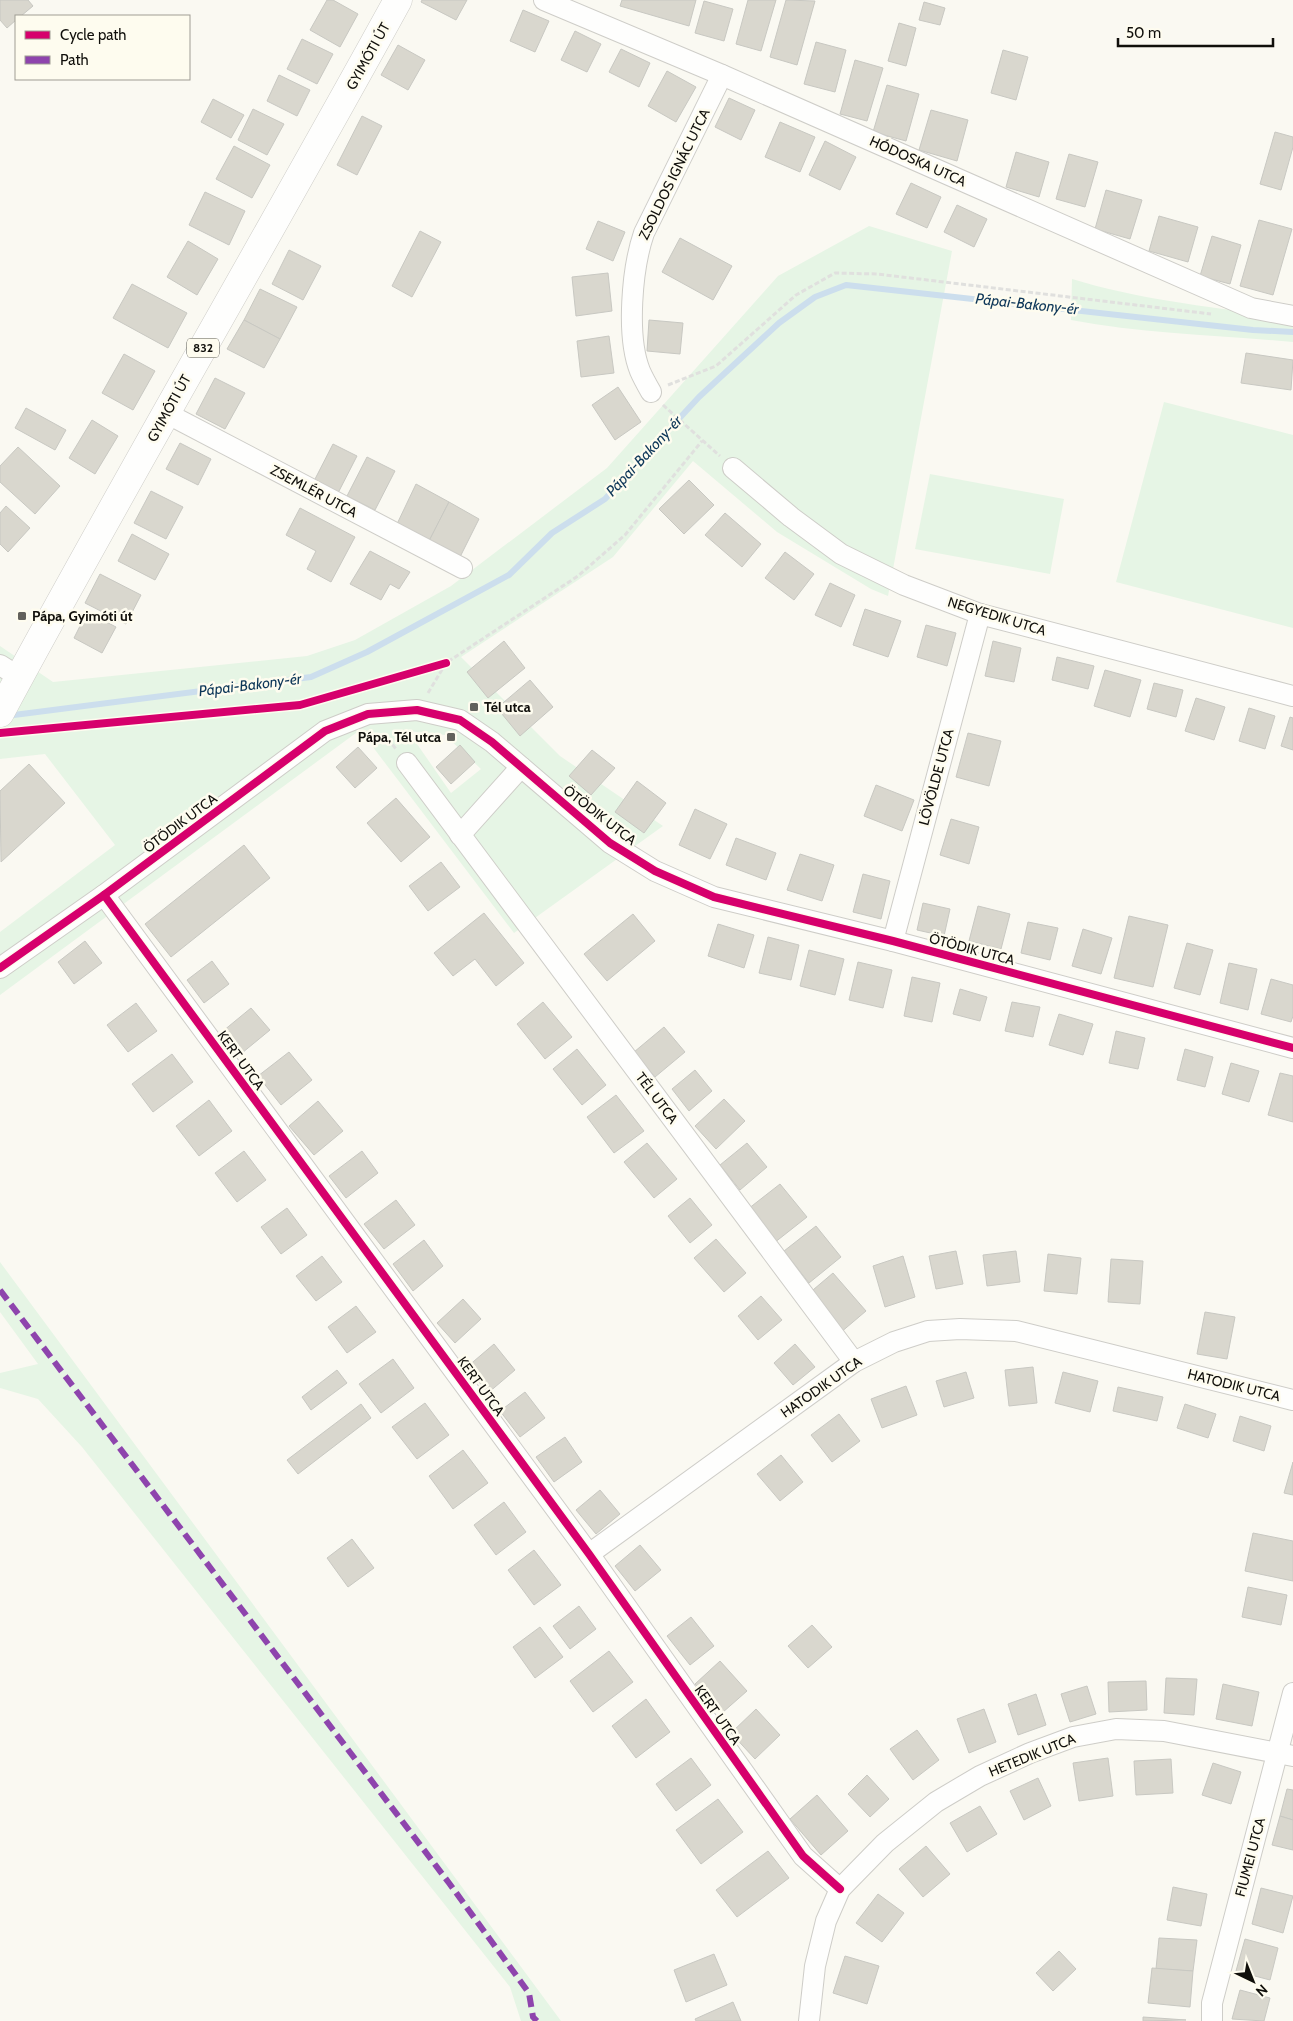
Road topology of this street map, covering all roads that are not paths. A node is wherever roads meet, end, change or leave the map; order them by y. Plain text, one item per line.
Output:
1 (398, 0) edge
2 (544, 0) edge
3 (722, 75) junction
4 (1293, 316) edge
5 (657, 398) road end
6 (166, 413) junction
7 (733, 468) dead end
8 (462, 568) dead end
9 (980, 614) junction
10 (7, 688) edge
11 (1293, 696) edge
12 (407, 763) road end
13 (522, 767) junction
14 (460, 835) junction
15 (104, 895) junction
16 (893, 941) junction
17 (0, 968) edge
18 (1293, 1048) edge
19 (854, 1362) junction
20 (1293, 1400) edge
21 (589, 1554) junction
22 (1293, 1693) edge
23 (1285, 1754) edge
24 (840, 1890) junction
25 (809, 2021) edge
26 (1212, 2021) edge

1 - 6 main road, GYIMÓTI ÚT / 832
2 - 3 street, HÓDOSKA UTCA
3 - 4 street, HÓDOSKA UTCA
3 - 5 street, ZSOLDOS IGNÁC UTCA
6 - 8 street, ZSEMLÉR UTCA
6 - 10 main road, GYIMÓTI ÚT / 832
7 - 9 street, NEGYEDIK UTCA
9 - 11 street, NEGYEDIK UTCA
9 - 16 street, LÖVÖLDE UTCA
12 - 14 street, TÉL UTCA
13 - 14 street
13 - 15 street, ÖTÖDIK UTCA
13 - 16 street, ÖTÖDIK UTCA
14 - 19 street, TÉL UTCA
15 - 17 street, ÖTÖDIK UTCA
15 - 21 street, KERT UTCA
16 - 18 street, ÖTÖDIK UTCA
19 - 20 street, HATODIK UTCA
19 - 21 street, HATODIK UTCA
21 - 24 street, KERT UTCA
22 - 23 street, FIUMEI UTCA
23 - 24 street, HETEDIK UTCA
23 - 26 street, FIUMEI UTCA
24 - 25 street, HETEDIK UTCA

